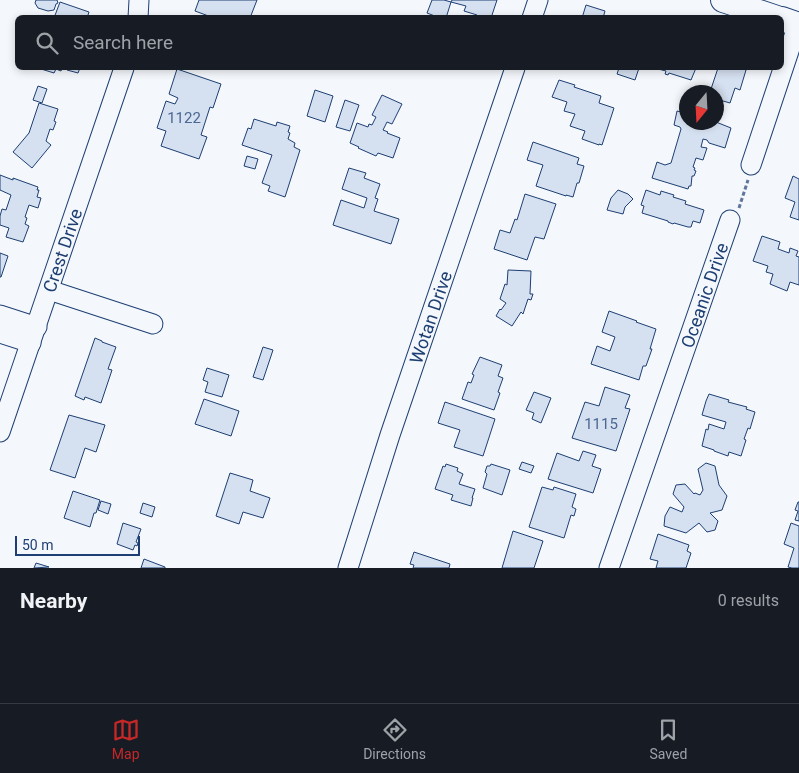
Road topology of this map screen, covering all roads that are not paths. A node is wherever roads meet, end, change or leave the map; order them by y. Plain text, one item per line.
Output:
1 (139, 0) edge
2 (538, 0) edge
3 (723, 0) edge
4 (138, 15) edge
5 (533, 15) edge
6 (777, 15) edge
7 (123, 70) edge
8 (514, 70) edge
9 (772, 70) edge
10 (751, 165) road end
11 (730, 220) road end
12 (48, 290) junction
13 (0, 315) edge
14 (153, 324) dead end
15 (0, 333) edge
16 (34, 335) junction
17 (0, 432) edge
18 (348, 568) edge
19 (609, 568) edge

1 - 4 street
2 - 5 street
3 - 6 main road
7 - 12 street, Crest Drive
8 - 18 street, Wotan Drive
9 - 10 street
11 - 19 street, Oceanic Drive
12 - 14 street
12 - 16 street, Crest Drive
13 - 16 street
15 - 16 street
16 - 17 street, Crest Drive

